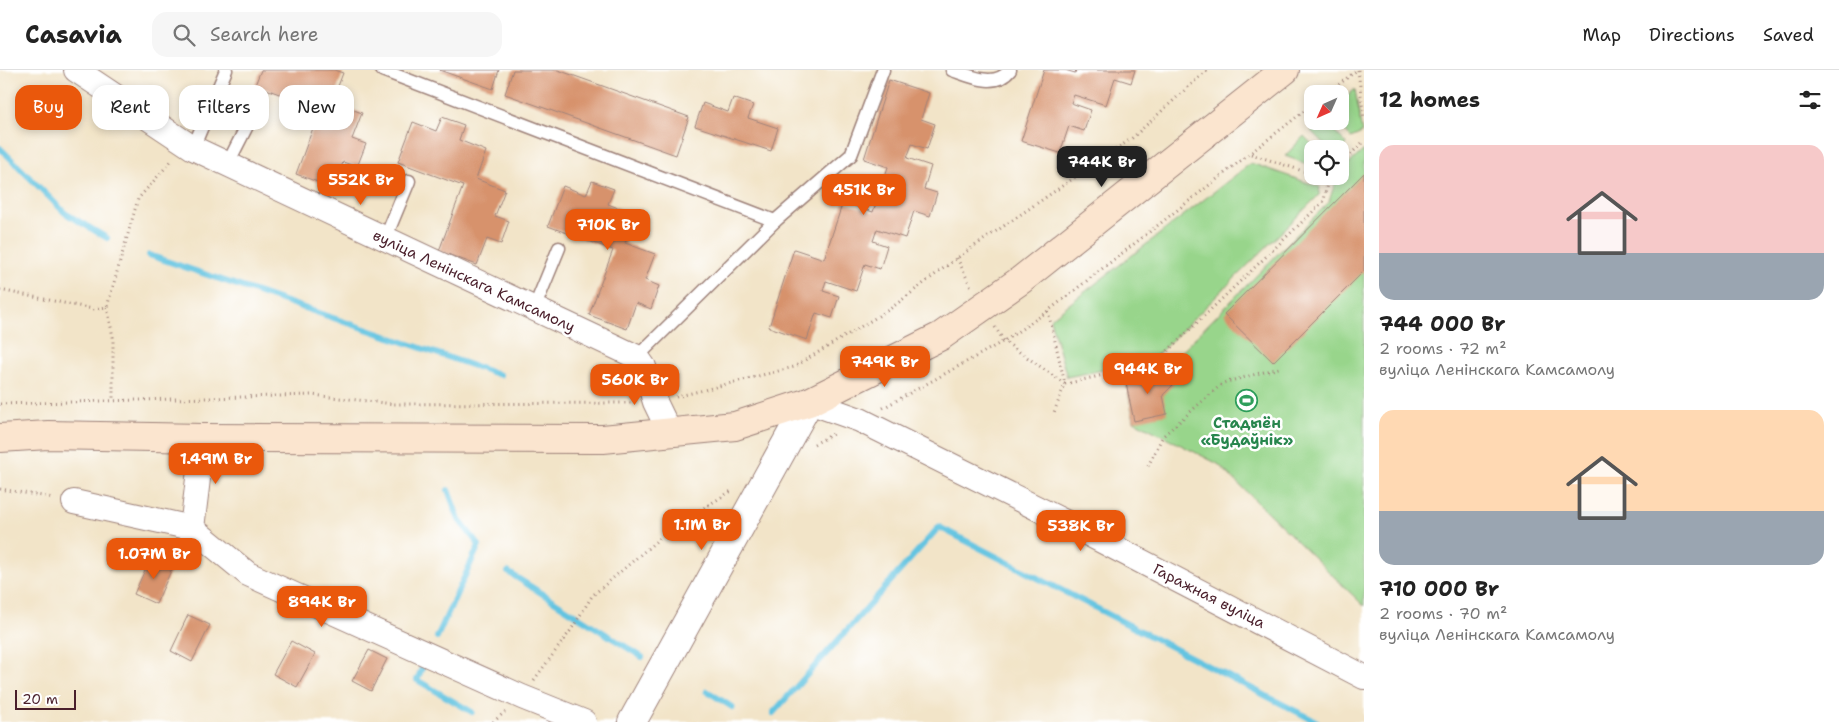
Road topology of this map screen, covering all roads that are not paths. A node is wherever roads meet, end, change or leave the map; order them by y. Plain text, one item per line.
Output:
1 (76, 70) edge
2 (226, 70) edge
3 (382, 70) edge
4 (883, 70) edge
5 (952, 70) edge
6 (1010, 70) edge
7 (1285, 70) edge
8 (245, 130) edge
9 (189, 146) junction
10 (227, 164) junction
11 (409, 181) dead end
12 (775, 221) junction
13 (385, 239) junction
14 (559, 248) dead end
15 (534, 309) junction
16 (637, 357) junction
17 (809, 402) junction
18 (670, 432) junction
19 (0, 438) edge
20 (202, 438) junction
21 (74, 502) road end
22 (192, 528) junction
23 (1364, 677) edge
24 (584, 722) edge
25 (632, 722) edge

1 - 9 street, вуліца Ленінскага Камсамолу
2 - 9 lane
3 - 12 lane
4 - 12 lane
5 - 6 lane
7 - 17 main road
8 - 10 lane
9 - 10 street, вуліца Ленінскага Камсамолу
10 - 13 street, вуліца Ленінскага Камсамолу
11 - 13 lane
12 - 16 lane
13 - 15 street, вуліца Ленінскага Камсамолу
14 - 15 lane
15 - 16 street, вуліца Ленінскага Камсамолу
16 - 18 street
17 - 18 main road
17 - 23 street, Гаражная вуліца
17 - 25 street
18 - 20 main road
19 - 20 main road
20 - 22 street
21 - 22 street
22 - 24 street

